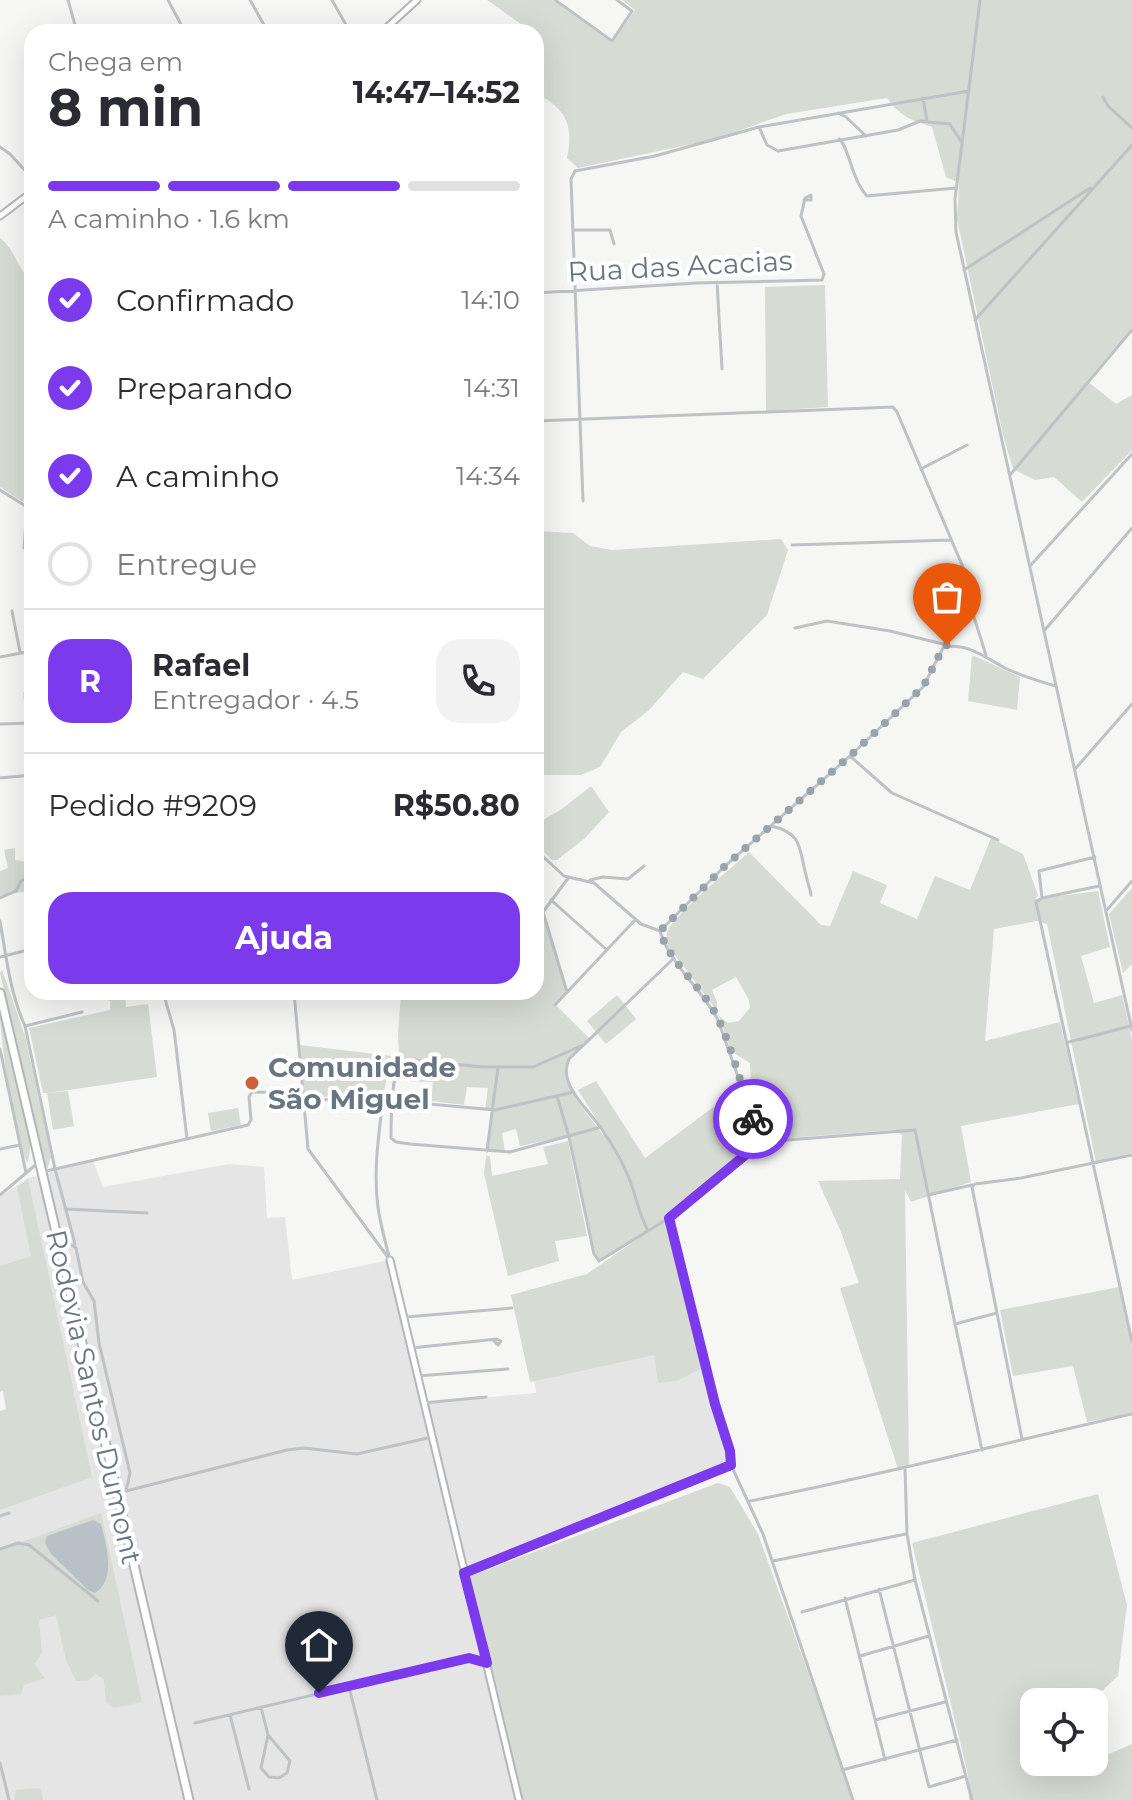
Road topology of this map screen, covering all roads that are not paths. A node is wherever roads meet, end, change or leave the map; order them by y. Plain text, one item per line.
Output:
1 (68, 0) edge
2 (168, 0) edge
3 (250, 0) edge
4 (332, 0) edge
5 (555, 0) edge
6 (617, 0) edge
7 (980, 0) edge
8 (415, 1) edge
9 (75, 24) edge
10 (181, 24) edge
11 (264, 24) edge
12 (346, 24) edge
13 (391, 24) edge
14 (969, 91) junction
15 (1103, 97) dead end
16 (923, 98) junction
17 (836, 112) junction
18 (927, 121) junction
19 (759, 127) junction
20 (1132, 128) edge
21 (866, 136) junction
22 (839, 139) junction
23 (962, 143) junction
24 (1132, 145) edge
25 (0, 147) edge
26 (24, 169) edge
27 (1097, 184) junction
28 (956, 188) junction
29 (24, 198) edge
30 (804, 200) dead end
31 (0, 216) edge
32 (574, 230) junction
33 (614, 244) dead end
34 (964, 270) junction
35 (717, 282) junction
36 (576, 292) junction
37 (544, 293) edge
38 (975, 320) junction
39 (1132, 330) edge
40 (722, 369) dead end
41 (579, 420) junction
42 (544, 421) edge
43 (967, 445) dead end
44 (1132, 454) edge
45 (921, 469) junction
46 (1010, 475) junction
47 (0, 490) edge
48 (583, 501) dead end
49 (24, 505) edge
50 (1132, 528) edge
51 (951, 540) junction
52 (792, 545) dead end
53 (1030, 566) junction
54 (12, 611) dead end
55 (795, 628) dead end
56 (1044, 631) junction
57 (947, 645) junction
58 (20, 652) junction
59 (24, 652) edge
60 (986, 656) junction
61 (0, 657) edge
62 (1056, 686) junction
63 (1132, 704) edge
64 (24, 723) edge
65 (0, 724) edge
66 (850, 756) junction
67 (1076, 768) junction
68 (24, 776) edge
69 (0, 778) edge
70 (771, 826) junction
71 (998, 840) dead end
72 (544, 857) edge
73 (1095, 857) junction
74 (644, 866) dead end
75 (569, 877) junction
76 (24, 879) edge
77 (589, 880) junction
78 (1132, 881) edge
79 (1101, 885) junction
80 (811, 895) dead end
81 (0, 898) edge
82 (1042, 898) junction
83 (551, 900) junction
84 (544, 910) edge
85 (1106, 911) junction
86 (544, 915) edge
87 (635, 919) junction
88 (0, 921) edge
89 (660, 931) junction
90 (607, 950) junction
91 (24, 951) edge
92 (6, 956) junction
93 (0, 957) edge
94 (674, 958) junction
95 (567, 992) junction
96 (0, 993) edge
97 (165, 1000) edge
98 (295, 1000) edge
99 (555, 1005) dead end
100 (82, 1012) dead end
101 (25, 1026) junction
102 (1132, 1028) edge
103 (1067, 1042) junction
104 (583, 1045) junction
105 (0, 1049) edge
106 (498, 1067) junction
107 (574, 1092) junction
108 (301, 1093) junction
109 (557, 1096) junction
110 (383, 1099) junction
111 (394, 1100) junction
112 (302, 1102) junction
113 (492, 1110) junction
114 (601, 1127) junction
115 (569, 1137) junction
116 (187, 1138) junction
117 (761, 1142) junction
118 (20, 1145) junction
119 (0, 1149) edge
120 (487, 1152) junction
121 (1132, 1155) edge
122 (39, 1162) junction
123 (1094, 1163) junction
124 (55, 1169) junction
125 (41, 1172) junction
126 (26, 1173) junction
127 (975, 1184) junction
128 (0, 1195) edge
129 (928, 1195) junction
130 (65, 1209) junction
131 (147, 1213) dead end
132 (669, 1218) junction
133 (648, 1231) junction
134 (56, 1235) junction
135 (76, 1248) junction
136 (390, 1260) junction
137 (512, 1308) dead end
138 (997, 1313) junction
139 (403, 1315) junction
140 (955, 1324) junction
141 (493, 1340) dead end
142 (1132, 1342) edge
143 (411, 1348) junction
144 (508, 1369) dead end
145 (417, 1376) junction
146 (486, 1397) dead end
147 (423, 1403) junction
148 (1132, 1414) edge
149 (432, 1437) junction
150 (1022, 1439) junction
151 (982, 1450) junction
152 (731, 1465) junction
153 (905, 1469) junction
154 (748, 1502) junction
155 (9, 1513) dead end
156 (0, 1516) edge
157 (907, 1534) junction
158 (0, 1549) edge
159 (773, 1561) junction
160 (464, 1573) junction
161 (915, 1580) junction
162 (879, 1589) junction
163 (845, 1598) junction
164 (98, 1601) dead end
165 (802, 1612) dead end
166 (929, 1636) junction
167 (894, 1646) junction
168 (859, 1656) junction
169 (487, 1663) junction
170 (349, 1687) junction
171 (947, 1702) junction
172 (261, 1707) junction
173 (910, 1711) junction
174 (230, 1715) junction
175 (875, 1720) junction
176 (195, 1723) dead end
177 (268, 1735) junction
178 (957, 1740) junction
179 (919, 1751) junction
180 (885, 1760) junction
181 (0, 1763) edge
182 (842, 1770) junction
183 (966, 1776) junction
184 (249, 1789) dead end
185 (9, 1800) edge
186 (189, 1800) edge
187 (377, 1800) edge
188 (519, 1800) edge
189 (853, 1800) edge
190 (972, 1800) edge

1 - 9 street
2 - 10 street
3 - 11 street
4 - 12 street
5 - 6 street
7 - 14 street
8 - 13 street
14 - 16 street
14 - 23 street
15 - 20 street
16 - 17 street
16 - 18 street
17 - 19 street
17 - 21 street
18 - 21 street
18 - 23 street
19 - 22 street
19 - 32 street
21 - 22 street
22 - 28 street
23 - 28 street
24 - 27 street
25 - 26 street
27 - 34 street
27 - 38 street
28 - 34 street
29 - 31 street
30 - 35 street, Rua das Acacias
32 - 33 street
32 - 36 street
34 - 38 street
35 - 36 street, Rua das Acacias
35 - 40 street
36 - 37 street, Rua das Acacias
36 - 41 street
38 - 46 street
39 - 46 street
41 - 42 street
41 - 45 street
41 - 48 street
43 - 45 street
44 - 53 street
45 - 51 street
46 - 53 street
47 - 49 street
50 - 56 street
51 - 52 street
51 - 60 street
53 - 56 street
54 - 58 street
55 - 57 street
56 - 62 street
57 - 60 street
57 - 66 street
58 - 59 street
58 - 61 street
60 - 62 street
62 - 67 street
63 - 67 street
64 - 65 street
66 - 70 street
66 - 71 street
67 - 73 street
68 - 69 street
70 - 80 street
70 - 89 street
72 - 75 street
73 - 79 street
73 - 82 street
74 - 77 street
75 - 77 street
75 - 83 street
76 - 81 street
77 - 87 street
78 - 85 street
79 - 82 street
79 - 85 street
82 - 103 street
83 - 84 street
83 - 90 street
85 - 102 street
86 - 95 street
87 - 89 street
87 - 90 street
88 - 92 street
89 - 94 street
90 - 95 street
91 - 92 street
92 - 93 street
92 - 101 street
94 - 104 street
94 - 117 street
95 - 99 street
96 - 122 highway, Rodovia Santos Dumont
97 - 116 street
98 - 108 street
100 - 101 street
101 - 124 street
102 - 103 street
103 - 123 street
104 - 106 street
104 - 107 street
105 - 118 street
106 - 111 street
106 - 113 street
107 - 109 street
107 - 114 street
108 - 112 street
108 - 116 street
109 - 113 street
109 - 115 street
110 - 111 street
110 - 112 street
110 - 136 street
111 - 113 street
111 - 120 street
112 - 136 street
113 - 120 street
114 - 115 street
114 - 133 street
115 - 120 street
115 - 133 street
116 - 124 street
117 - 129 street
117 - 132 street
118 - 119 street
118 - 126 street
121 - 123 street
122 - 125 highway, Rodovia Santos Dumont
122 - 126 street
123 - 127 street
123 - 142 street
124 - 125 street
124 - 130 street
125 - 134 highway, Rodovia Santos Dumont
126 - 128 street
127 - 129 street
127 - 138 street
129 - 140 street
130 - 131 street
130 - 135 street
132 - 133 street
132 - 152 street
134 - 135 street
134 - 186 highway, Rodovia Santos Dumont
135 - 149 street
136 - 139 street
137 - 139 street
138 - 140 street
138 - 150 street
139 - 143 street
140 - 151 street
141 - 143 street
143 - 145 street
144 - 145 street
145 - 147 street
146 - 147 street
147 - 149 street
148 - 150 street
149 - 160 street
150 - 151 street
151 - 153 street
152 - 154 street
152 - 160 street
153 - 154 street
153 - 157 street
154 - 159 street
155 - 156 street
157 - 159 street
157 - 161 street
158 - 164 street
159 - 182 street
160 - 169 street
161 - 162 street
161 - 166 street
162 - 163 street
162 - 167 street
163 - 165 street
163 - 168 street
166 - 167 street
166 - 171 street
167 - 168 street
167 - 173 street
168 - 175 street
169 - 170 street
169 - 188 street
170 - 172 street
170 - 187 street
171 - 173 street
171 - 178 street
172 - 174 street
172 - 177 street
173 - 175 street
173 - 179 street
174 - 176 street
174 - 184 street
175 - 180 street
177 - 177 street
178 - 179 street
178 - 183 street
179 - 180 street
179 - 183 street
180 - 182 street
181 - 185 street
182 - 189 street
183 - 190 street

